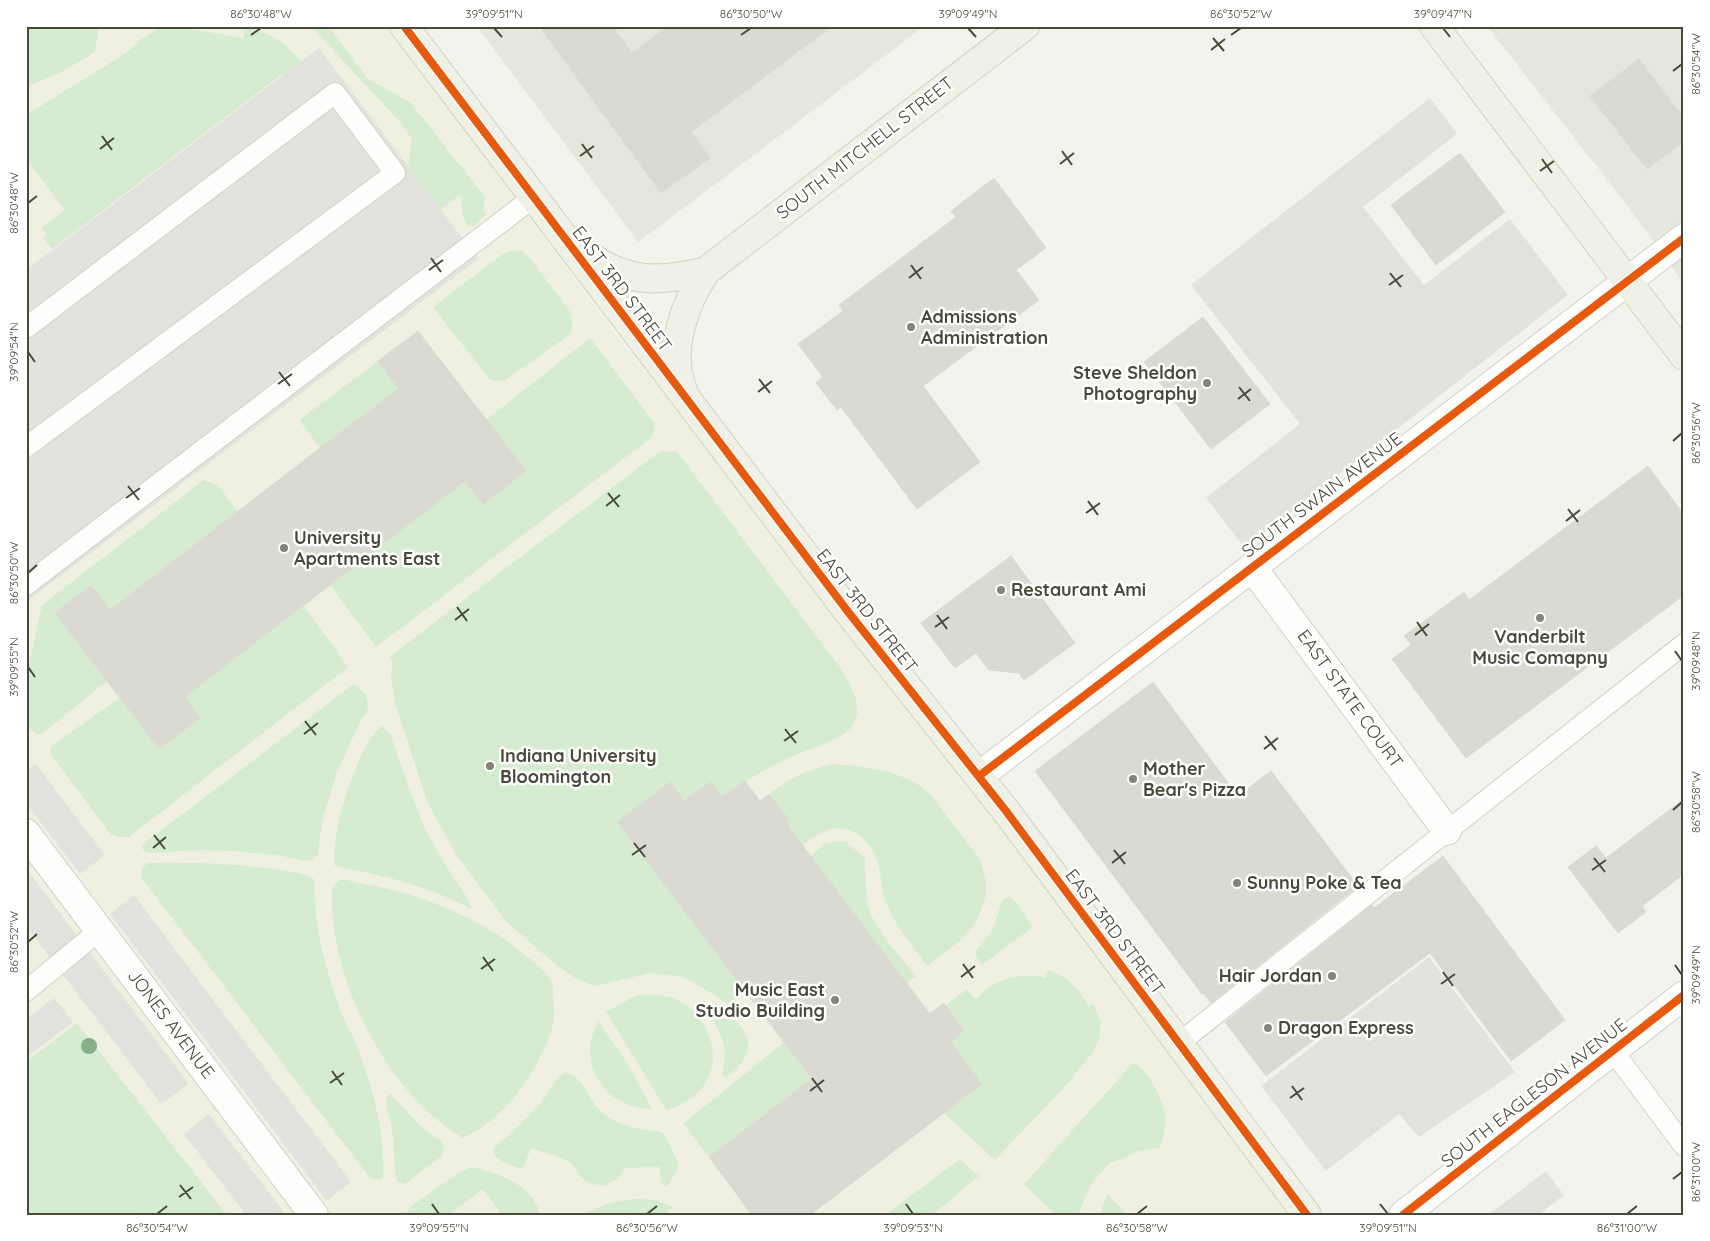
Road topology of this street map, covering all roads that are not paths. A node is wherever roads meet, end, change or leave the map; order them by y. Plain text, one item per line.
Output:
1 (404, 26) edge
2 (1025, 26) edge
3 (1434, 26) edge
4 (534, 197) junction
5 (554, 224) junction
6 (1684, 238) edge
7 (706, 271) junction
8 (1627, 281) junction
9 (26, 328) edge
10 (1684, 356) edge
11 (690, 404) junction
12 (26, 448) edge
13 (1252, 568) junction
14 (26, 585) edge
15 (1684, 644) edge
16 (979, 776) junction
17 (1447, 831) junction
18 (26, 834) edge
19 (100, 930) junction
20 (26, 991) edge
21 (1684, 995) edge
22 (1179, 1043) junction
23 (1613, 1051) junction
24 (1684, 1146) edge
25 (314, 1215) edge
26 (1307, 1215) edge
27 (1403, 1215) edge

1 - 4 main road, EAST 3RD STREET
2 - 7 main road, SOUTH MITCHELL STREET
3 - 8 main road
4 - 5 main road, EAST 3RD STREET
4 - 14 lane
5 - 7 main road, SOUTH MITCHELL STREET
5 - 11 main road, EAST 3RD STREET
6 - 8 street, SOUTH SWAIN AVENUE
7 - 11 main road, SOUTH MITCHELL STREET
8 - 10 main road
8 - 13 street, SOUTH SWAIN AVENUE
9 - 12 lane
11 - 16 main road, EAST 3RD STREET
13 - 16 street, SOUTH SWAIN AVENUE
13 - 17 street, EAST STATE COURT
15 - 17 lane
16 - 22 main road, EAST 3RD STREET
17 - 22 lane
18 - 19 street, JONES AVENUE
19 - 20 lane
19 - 25 street, JONES AVENUE
21 - 23 street, SOUTH EAGLESON AVENUE
22 - 26 main road, EAST 3RD STREET
23 - 24 lane
23 - 27 street, SOUTH EAGLESON AVENUE

